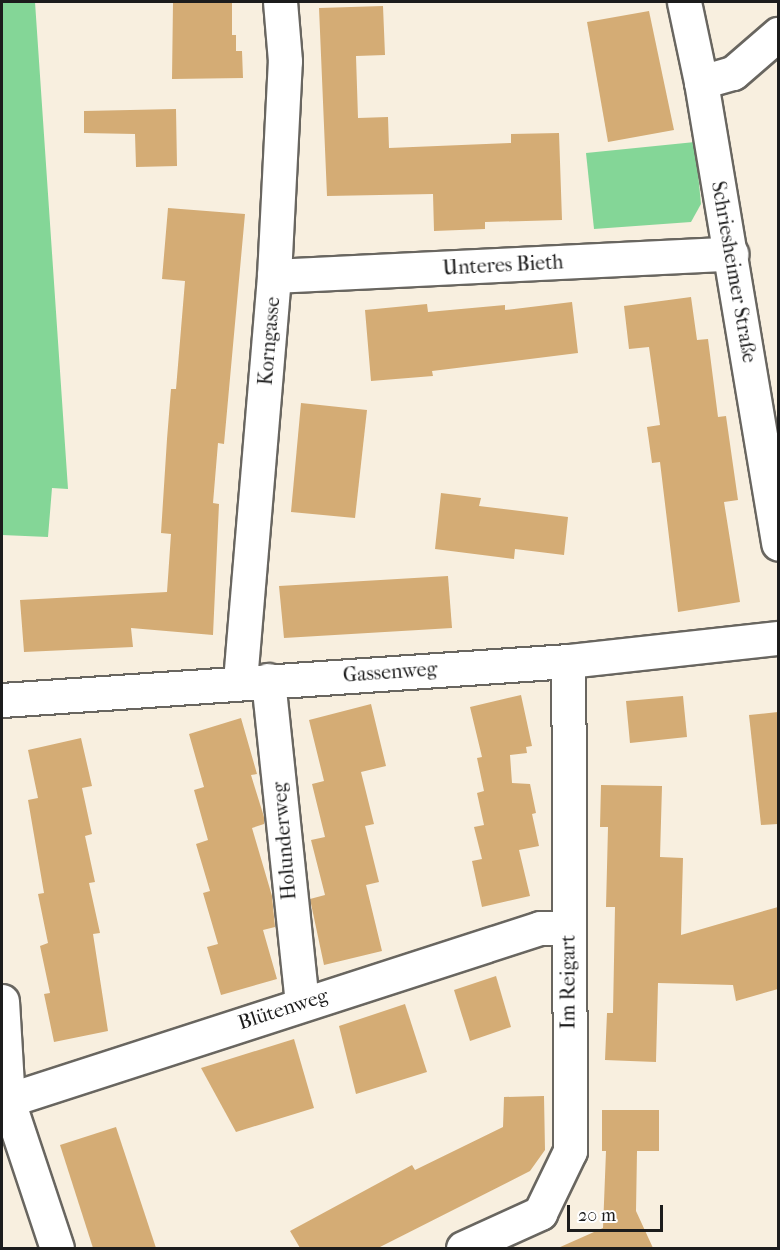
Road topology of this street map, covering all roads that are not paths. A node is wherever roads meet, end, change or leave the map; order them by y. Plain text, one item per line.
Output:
1 (280, 2) edge
2 (684, 2) edge
3 (778, 34) edge
4 (701, 82) junction
5 (731, 254) junction
6 (274, 276) junction
7 (765, 378) edge
8 (778, 544) edge
9 (778, 638) edge
10 (568, 661) junction
11 (254, 680) junction
12 (2, 700) edge
13 (568, 928) junction
14 (2, 1001) edge
15 (302, 1003) junction
16 (5, 1101) edge
17 (57, 1248) edge
18 (463, 1248) edge

1 - 6 street, Korngasse
2 - 4 street, Schriesheimer Straße
3 - 4 street
4 - 5 street, Schriesheimer Straße
5 - 6 street, Unteres Bieth
5 - 7 street, Schriesheimer Straße
6 - 11 street, Korngasse
7 - 8 street, Schriesheimer Straße
9 - 10 street, Gassenweg
10 - 11 street, Gassenweg
10 - 13 street, Im Reigart
11 - 12 street, Gassenweg
11 - 15 street, Holunderweg
13 - 15 street, Blütenweg
13 - 18 street, Im Reigart
14 - 16 street
15 - 16 street, Blütenweg
16 - 17 street

